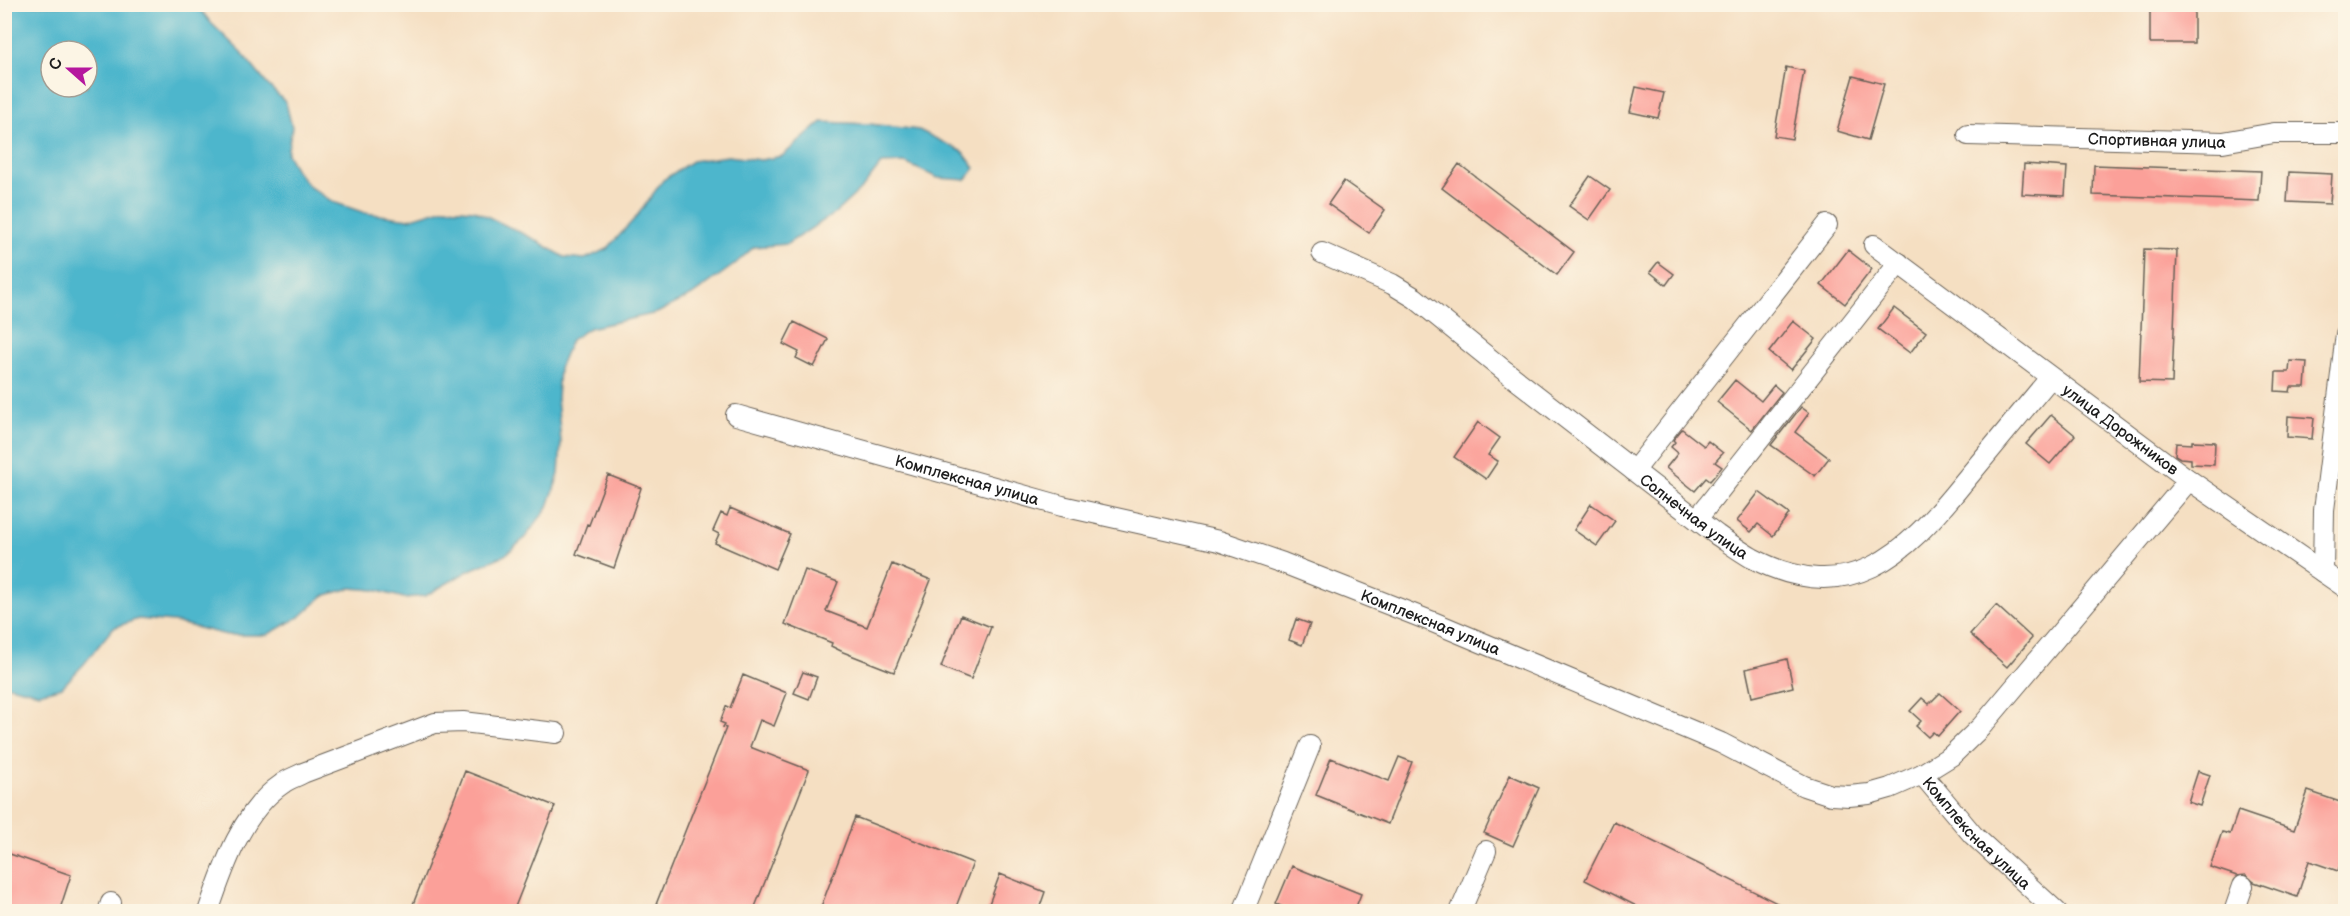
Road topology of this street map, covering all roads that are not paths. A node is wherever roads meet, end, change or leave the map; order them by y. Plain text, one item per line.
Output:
1 (2346, 133) edge
2 (1968, 135) dead end
3 (1827, 225) dead end
4 (1874, 245) dead end
5 (1322, 253) dead end
6 (1899, 263) junction
7 (2346, 334) edge
8 (2050, 378) junction
9 (736, 415) dead end
10 (1634, 471) junction
11 (2189, 480) junction
12 (1697, 519) junction
13 (2323, 572) junction
14 (2346, 588) edge
15 (556, 733) dead end
16 (1310, 746) dead end
17 (1922, 774) junction
18 (1486, 851) dead end
19 (2243, 886) dead end
20 (208, 912) edge
21 (1243, 912) edge
22 (1460, 912) edge
23 (2057, 912) edge
24 (2234, 912) edge

1 - 2 street, Спортивная улица
3 - 10 street
4 - 6 street, улица Дорожников
5 - 10 street, Солнечная улица
6 - 8 street, улица Дорожников
6 - 12 street
7 - 13 street
8 - 11 street, улица Дорожников
8 - 12 street, Солнечная улица
9 - 17 street, Комплексная улица
10 - 12 street, Солнечная улица
11 - 13 street, улица Дорожников
11 - 17 street
13 - 14 street, улица Дорожников
15 - 20 street
16 - 21 street
17 - 23 street, Комплексная улица
18 - 22 street
19 - 24 street

